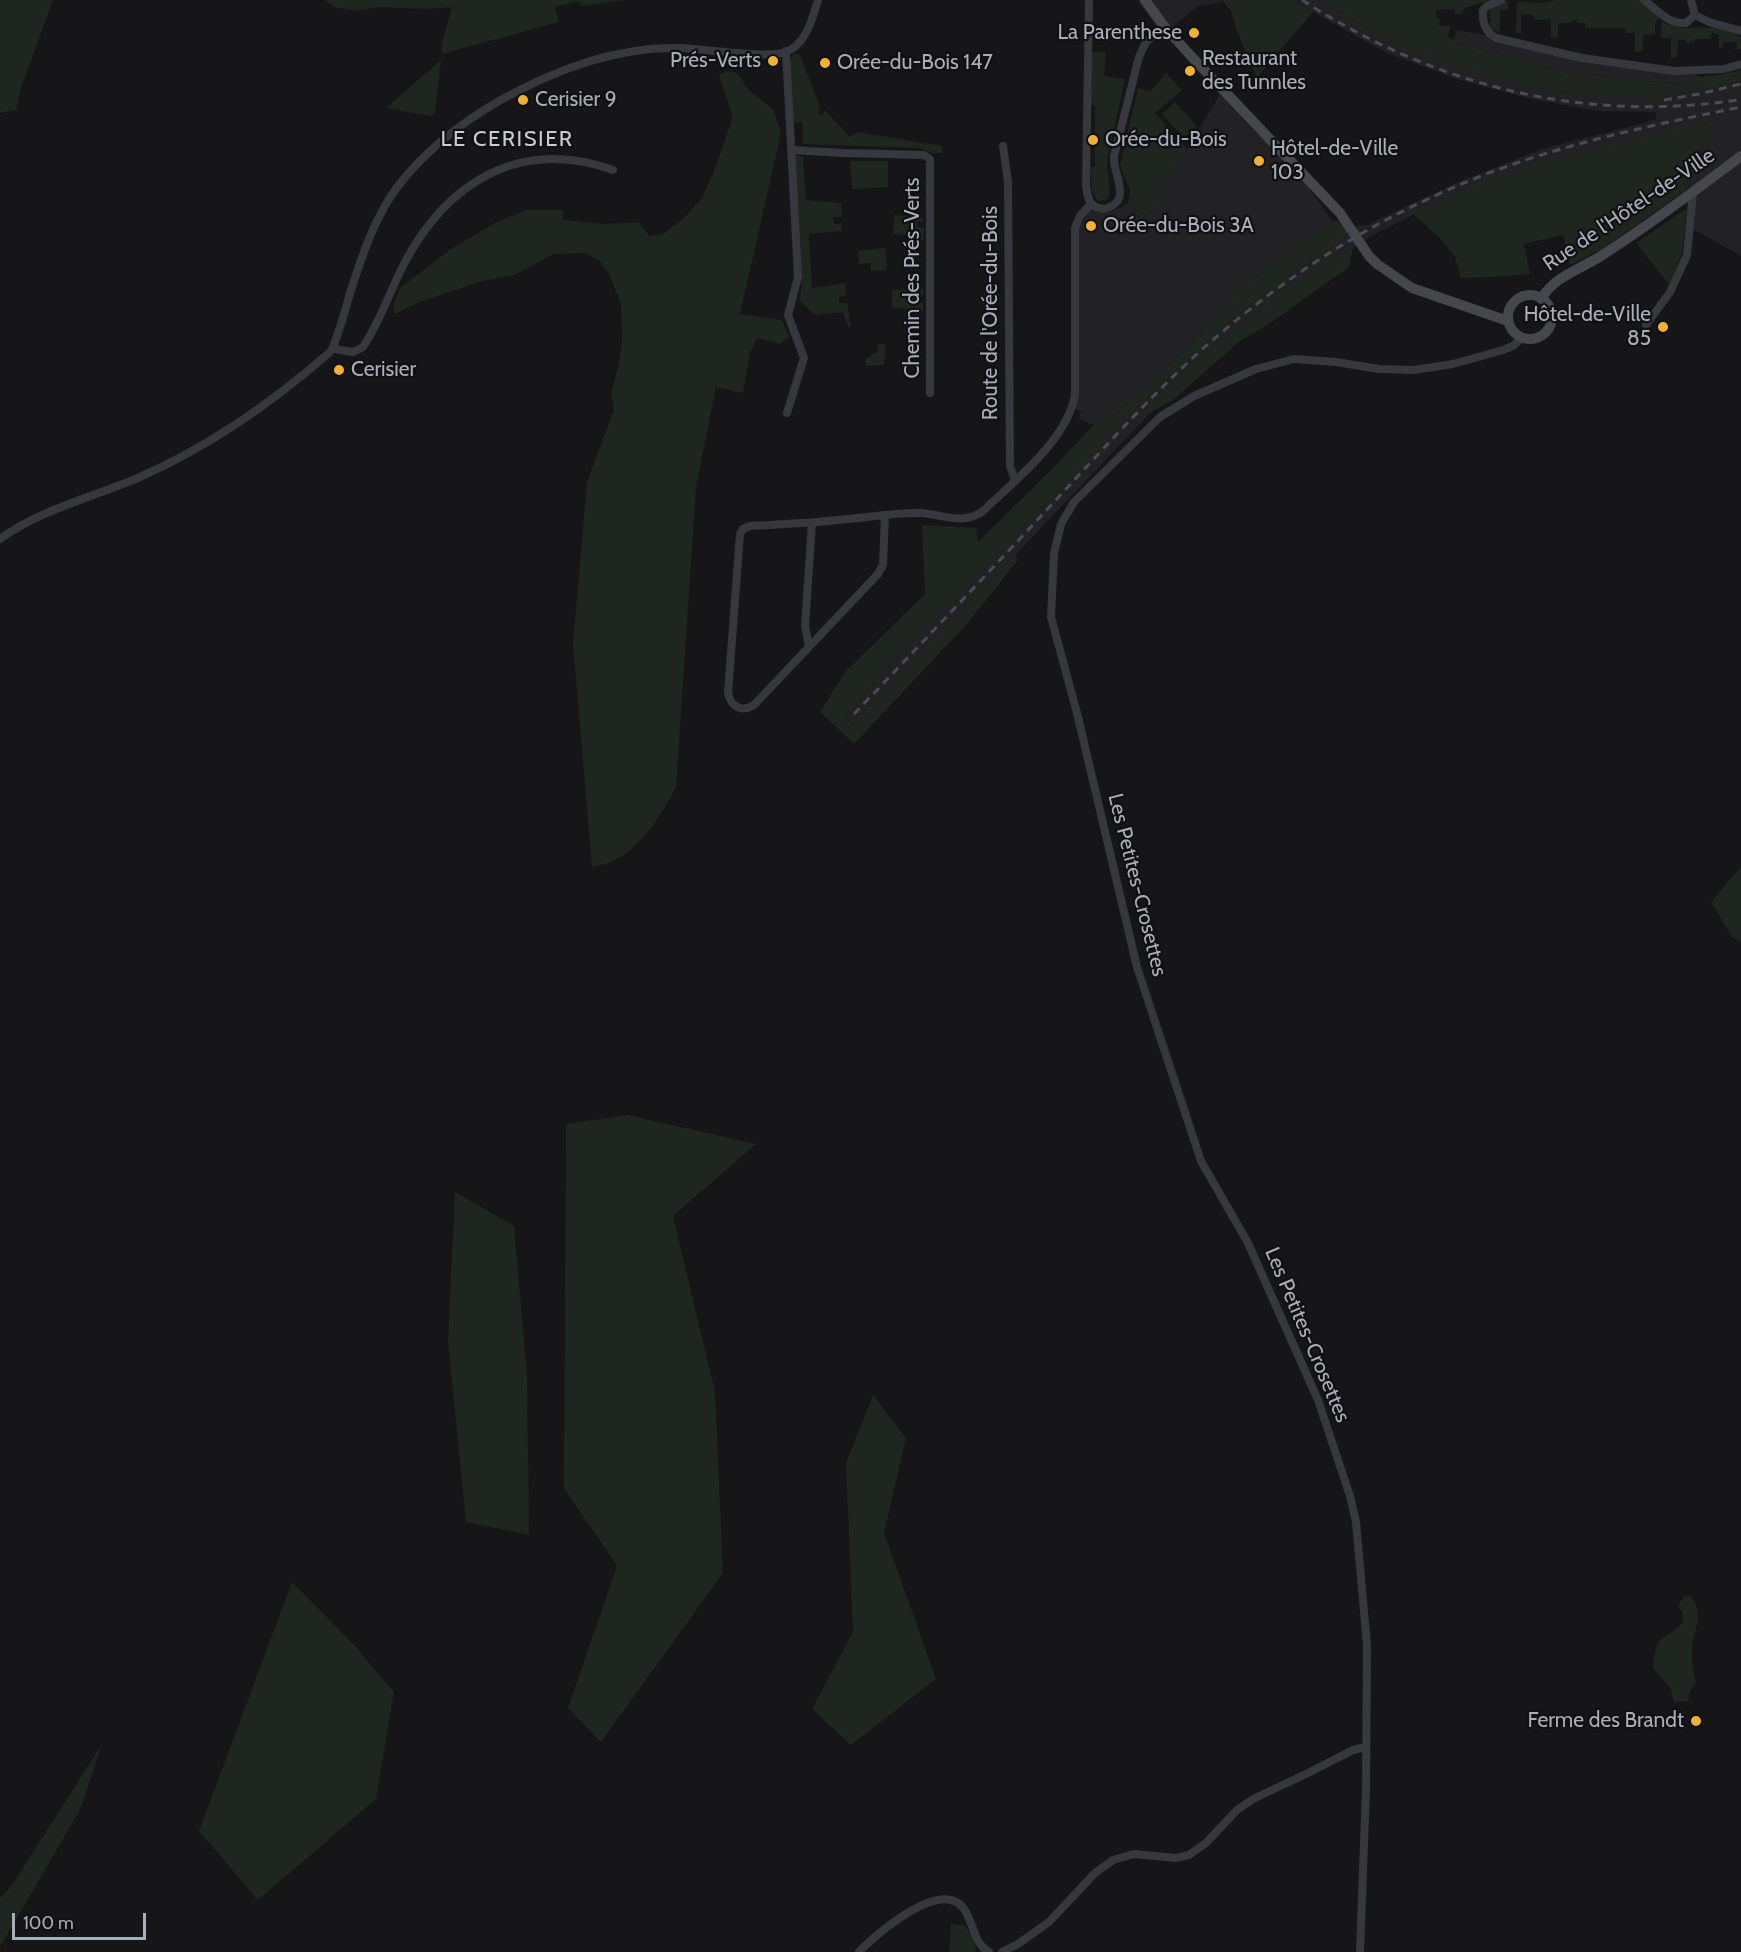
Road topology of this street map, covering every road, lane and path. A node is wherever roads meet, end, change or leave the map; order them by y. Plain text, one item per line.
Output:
1 (818, 0) edge
2 (1089, 0) edge
3 (1145, 0) edge
4 (1501, 0) edge
5 (1644, 0) edge
6 (1691, 0) edge
7 (1695, 15) junction
8 (1164, 26) junction
9 (1741, 31) edge
10 (786, 51) junction
11 (1741, 64) edge
12 (1003, 146) dead end
13 (790, 150) junction
14 (1741, 156) edge
15 (613, 170) dead end
16 (1693, 193) junction
17 (1091, 204) junction
18 (1541, 298) junction
19 (1508, 321) junction
20 (1646, 325) dead end
21 (1522, 338) junction
22 (334, 349) junction
23 (930, 393) dead end
24 (788, 414) dead end
25 (1015, 480) junction
26 (885, 515) junction
27 (812, 523) junction
28 (0, 540) edge
29 (809, 646) junction
30 (1366, 1747) junction
31 (859, 1952) edge
32 (989, 1952) edge
33 (1002, 1952) edge
34 (1360, 1952) edge

1 - 10 street
2 - 17 street
3 - 8 main road
4 - 11 street
5 - 7 street
6 - 7 street
7 - 9 street
8 - 17 street
8 - 19 main road
10 - 13 street
10 - 22 street
12 - 25 street, Route de l'Orée-du-Bois
13 - 23 street, Chemin des Prés-Verts
13 - 24 street
14 - 16 main road, Rue de l'Hôtel-de-Ville
15 - 22 street
16 - 18 main road, Rue de l'Hôtel-de-Ville
16 - 20 street
17 - 25 street
18 - 19 main road
18 - 21 main road
19 - 21 main road
21 - 30 street, Les Petites-Crosettes
22 - 28 street
25 - 26 street
26 - 27 street
26 - 29 street
27 - 29 street
27 - 29 street
30 - 33 street
30 - 34 street, Les Petites-Crosettes
31 - 32 street

